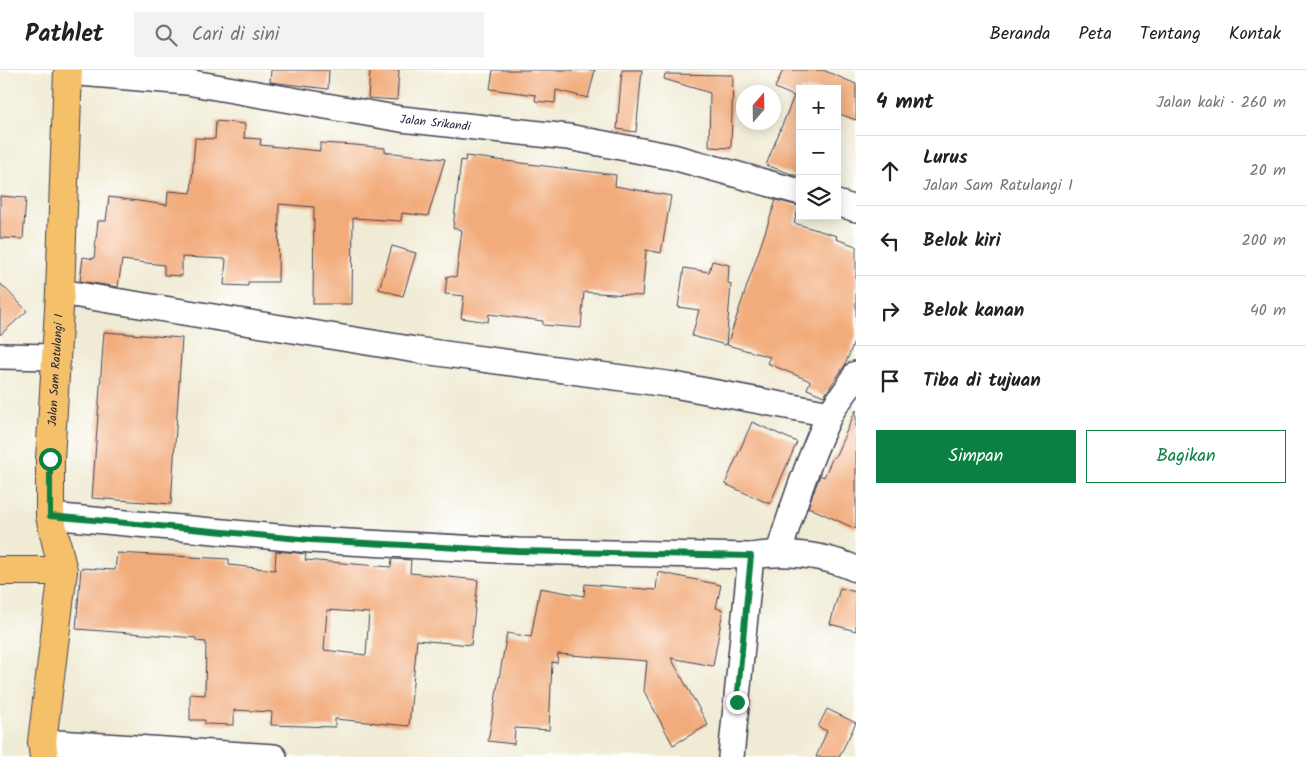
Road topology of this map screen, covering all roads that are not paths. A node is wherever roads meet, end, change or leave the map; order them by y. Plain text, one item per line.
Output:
1 (68, 71) edge
2 (796, 191) edge
3 (841, 204) edge
4 (856, 209) edge
5 (60, 292) junction
6 (0, 356) edge
7 (56, 357) junction
8 (854, 384) edge
9 (830, 414) junction
10 (50, 516) junction
11 (779, 552) junction
12 (751, 556) junction
13 (856, 569) edge
14 (0, 571) edge
15 (63, 571) junction
16 (43, 749) edge
17 (274, 757) edge
18 (731, 757) edge

1 - 2 street, Jalan Srikandi
1 - 5 main road, Jalan Sam Ratulangi I
3 - 4 street
5 - 7 main road, Jalan Sam Ratulangi I
5 - 9 street
6 - 7 street
7 - 10 main road, Jalan Sam Ratulangi I
8 - 9 street
9 - 11 street
10 - 12 street
10 - 15 main road, Jalan Sam Ratulangi I
11 - 12 street
11 - 13 street
12 - 18 street
14 - 15 main road
15 - 16 main road, Jalan Sam Ratulangi I
16 - 17 street

